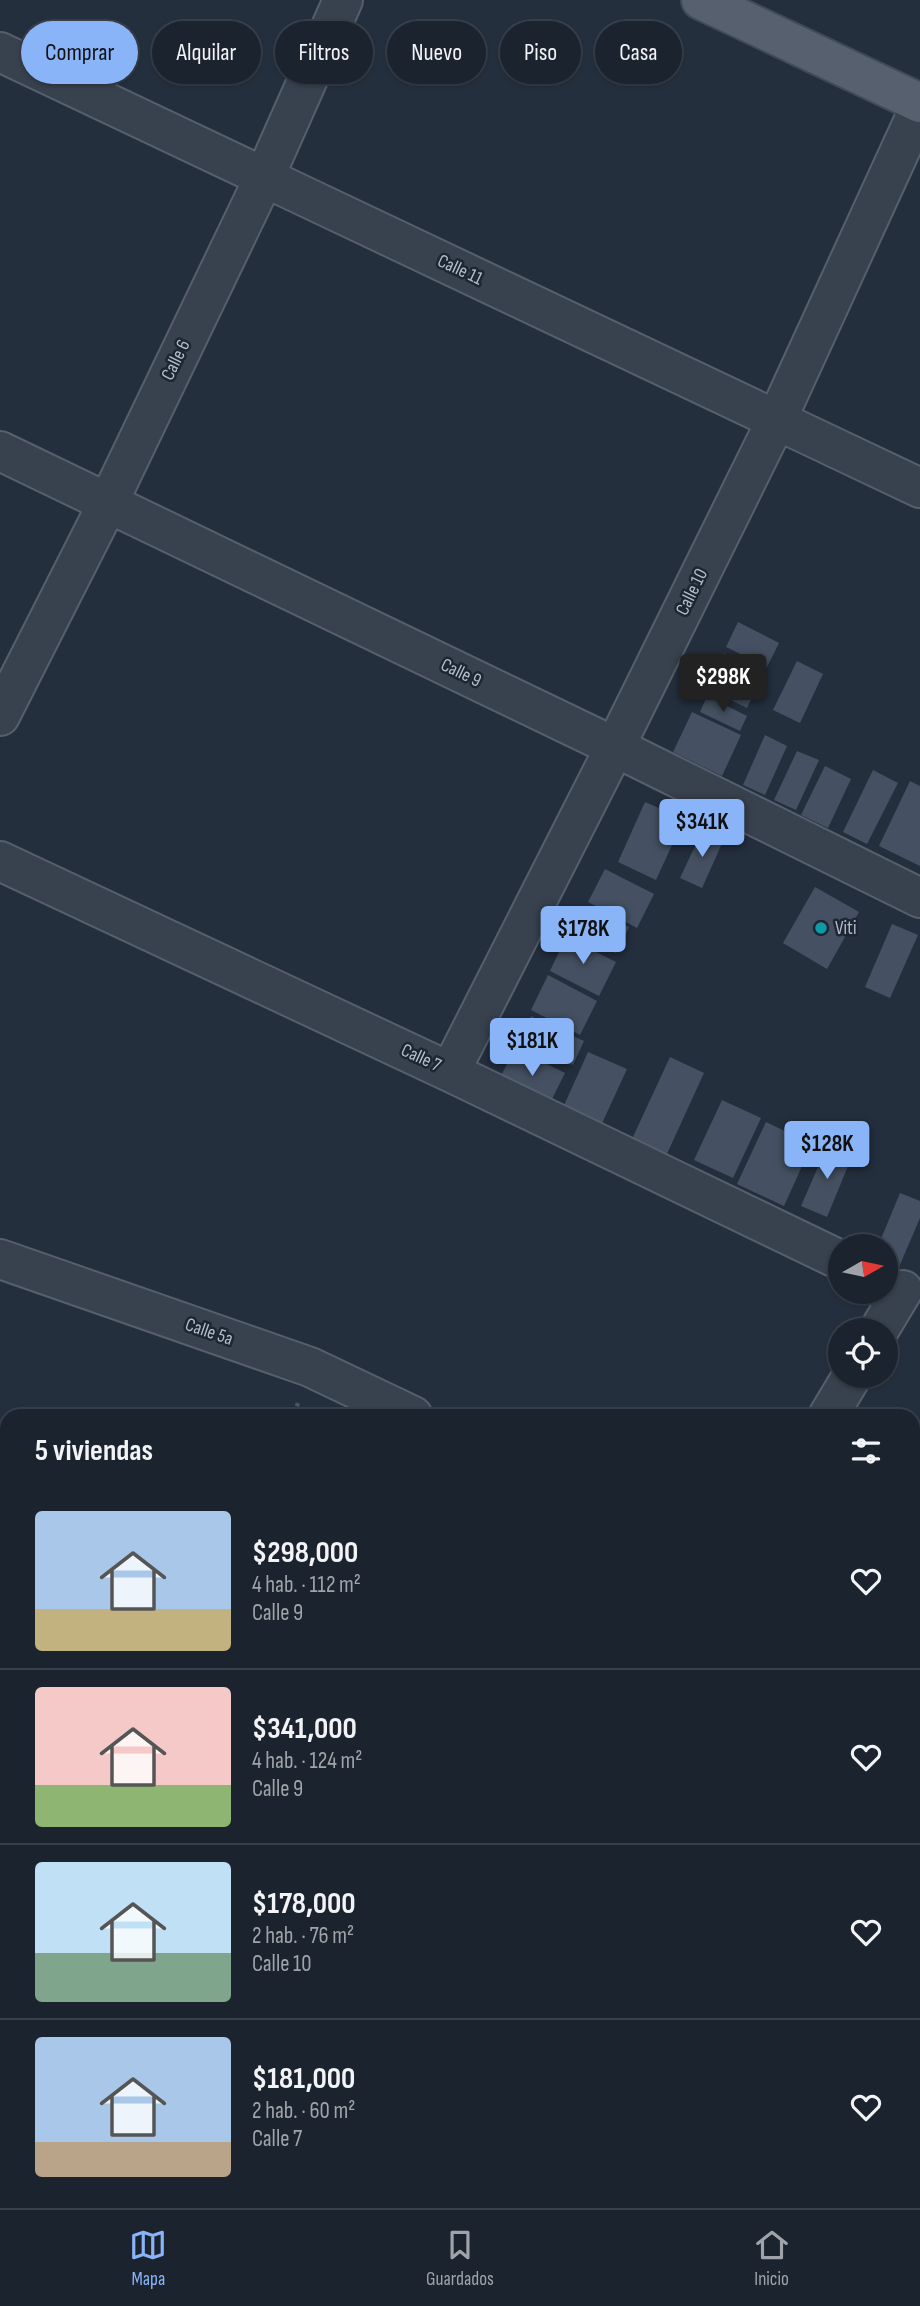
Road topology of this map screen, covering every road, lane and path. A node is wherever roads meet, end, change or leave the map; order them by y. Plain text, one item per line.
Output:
1 (343, 0) edge
2 (701, 0) edge
3 (0, 52) edge
4 (920, 105) edge
5 (264, 178) junction
6 (777, 419) junction
7 (0, 451) edge
8 (920, 488) edge
9 (108, 503) junction
10 (0, 716) edge
11 (615, 747) junction
12 (0, 861) edge
13 (920, 898) edge
14 (450, 1072) junction
15 (828, 1254) edge
16 (0, 1259) edge
17 (903, 1290) edge
18 (886, 1318) edge
19 (845, 1388) edge
20 (398, 1409) edge
21 (832, 1409) edge

1 - 5 street, Calle 6
2 - 4 main road
3 - 5 street, Calle 11
4 - 6 street, Calle 10
5 - 6 street, Calle 11
5 - 9 street, Calle 6
6 - 8 street, Calle 11
6 - 11 street, Calle 10
7 - 9 street, Calle 9
9 - 10 street, Calle 6
9 - 11 street, Calle 9
11 - 13 street, Calle 9
11 - 14 street, Calle 10
12 - 14 street, Calle 7
14 - 15 street, Calle 7
16 - 20 street, Calle 5a
17 - 18 street
19 - 21 street

